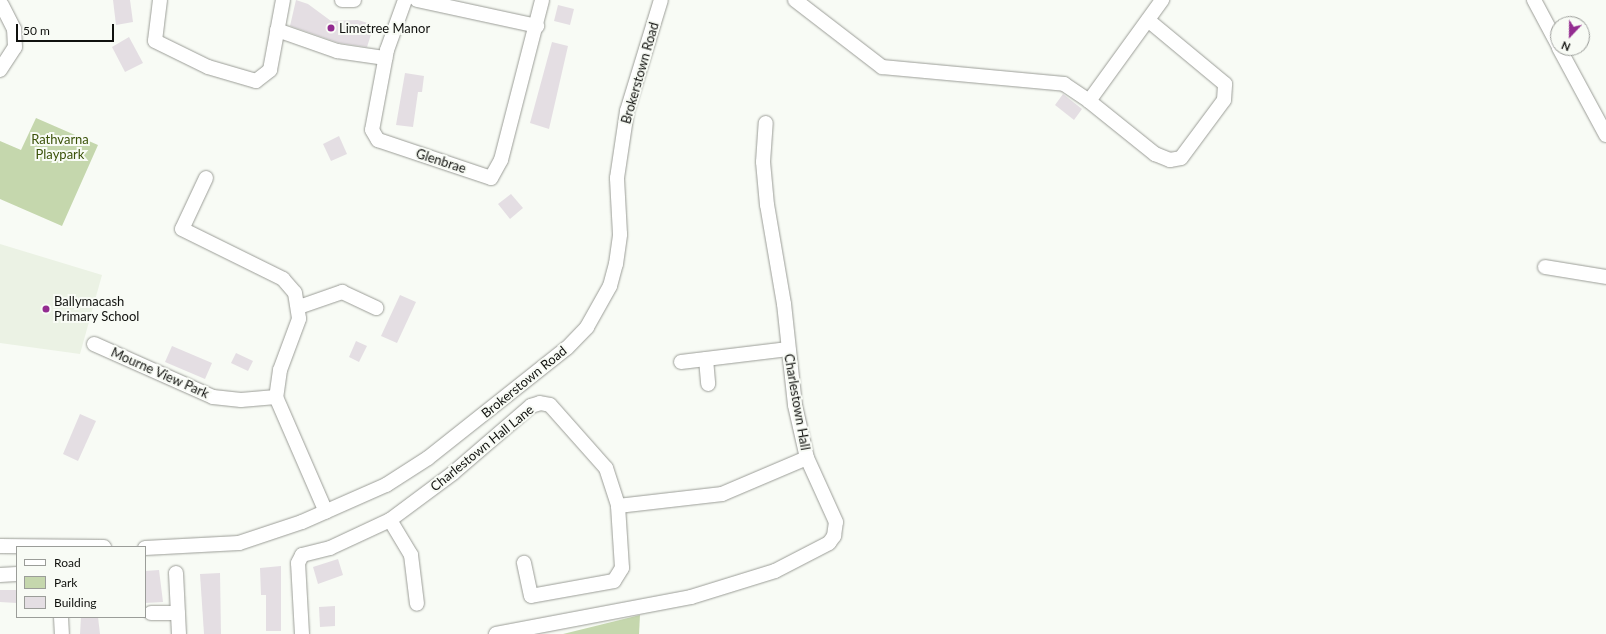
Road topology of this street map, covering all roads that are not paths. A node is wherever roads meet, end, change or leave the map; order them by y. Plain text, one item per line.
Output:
1 (160, 0) edge
2 (283, 0) edge
3 (342, 0) edge
4 (354, 0) edge
5 (405, 0) edge
6 (417, 0) edge
7 (542, 0) edge
8 (661, 0) edge
9 (794, 0) edge
10 (1162, 0) edge
11 (1534, 0) edge
12 (3, 4) edge
13 (447, 4) edge
14 (1148, 20) junction
15 (537, 26) junction
16 (277, 30) junction
17 (1550, 30) edge
18 (1564, 56) edge
19 (385, 58) junction
20 (0, 70) edge
21 (1089, 101) junction
22 (766, 123) dead end
23 (1606, 135) edge
24 (206, 178) dead end
25 (1546, 267) dead end
26 (1606, 277) edge
27 (299, 307) junction
28 (377, 308) dead end
29 (94, 344) dead end
30 (788, 349) junction
31 (706, 359) junction
32 (681, 362) dead end
33 (708, 384) dead end
34 (276, 397) junction
35 (807, 458) junction
36 (618, 506) junction
37 (326, 512) junction
38 (390, 520) junction
39 (0, 546) edge
40 (16, 546) edge
41 (146, 548) edge
42 (524, 563) dead end
43 (176, 573) dead end
44 (16, 574) edge
45 (0, 575) edge
46 (417, 604) dead end
47 (151, 613) dead end
48 (178, 613) junction
49 (61, 618) edge
50 (525, 632) edge
51 (62, 634) edge
52 (179, 634) edge
53 (302, 634) edge
54 (496, 634) edge

1 - 16 street
2 - 16 street
3 - 4 street
5 - 19 street, Glenbrae
6 - 13 street
7 - 15 street, Glenbrae
8 - 37 street, Brokerstown Road
9 - 21 street
10 - 14 street
11 - 17 street
12 - 20 street
13 - 15 street
14 - 21 street
14 - 21 street
15 - 19 street, Glenbrae
16 - 19 street
18 - 23 street
22 - 30 street, Charlestown Hall
24 - 27 street
25 - 26 street
27 - 28 street
27 - 34 street
29 - 34 street, Mourne View Park
30 - 31 street
30 - 35 street, Charlestown Hall
31 - 32 street
31 - 33 street
34 - 37 street
35 - 36 street
35 - 50 street, Charlestown Hall
36 - 38 street, Charlestown Hall Lane
36 - 42 street, Charlestown Hall Lane
37 - 41 street, Brokerstown Road
38 - 46 street
38 - 53 street, Charlestown Hall Lane
39 - 40 street
43 - 48 street
44 - 45 street
47 - 48 street
48 - 52 street
49 - 51 street
50 - 54 street, Charlestown Hall

